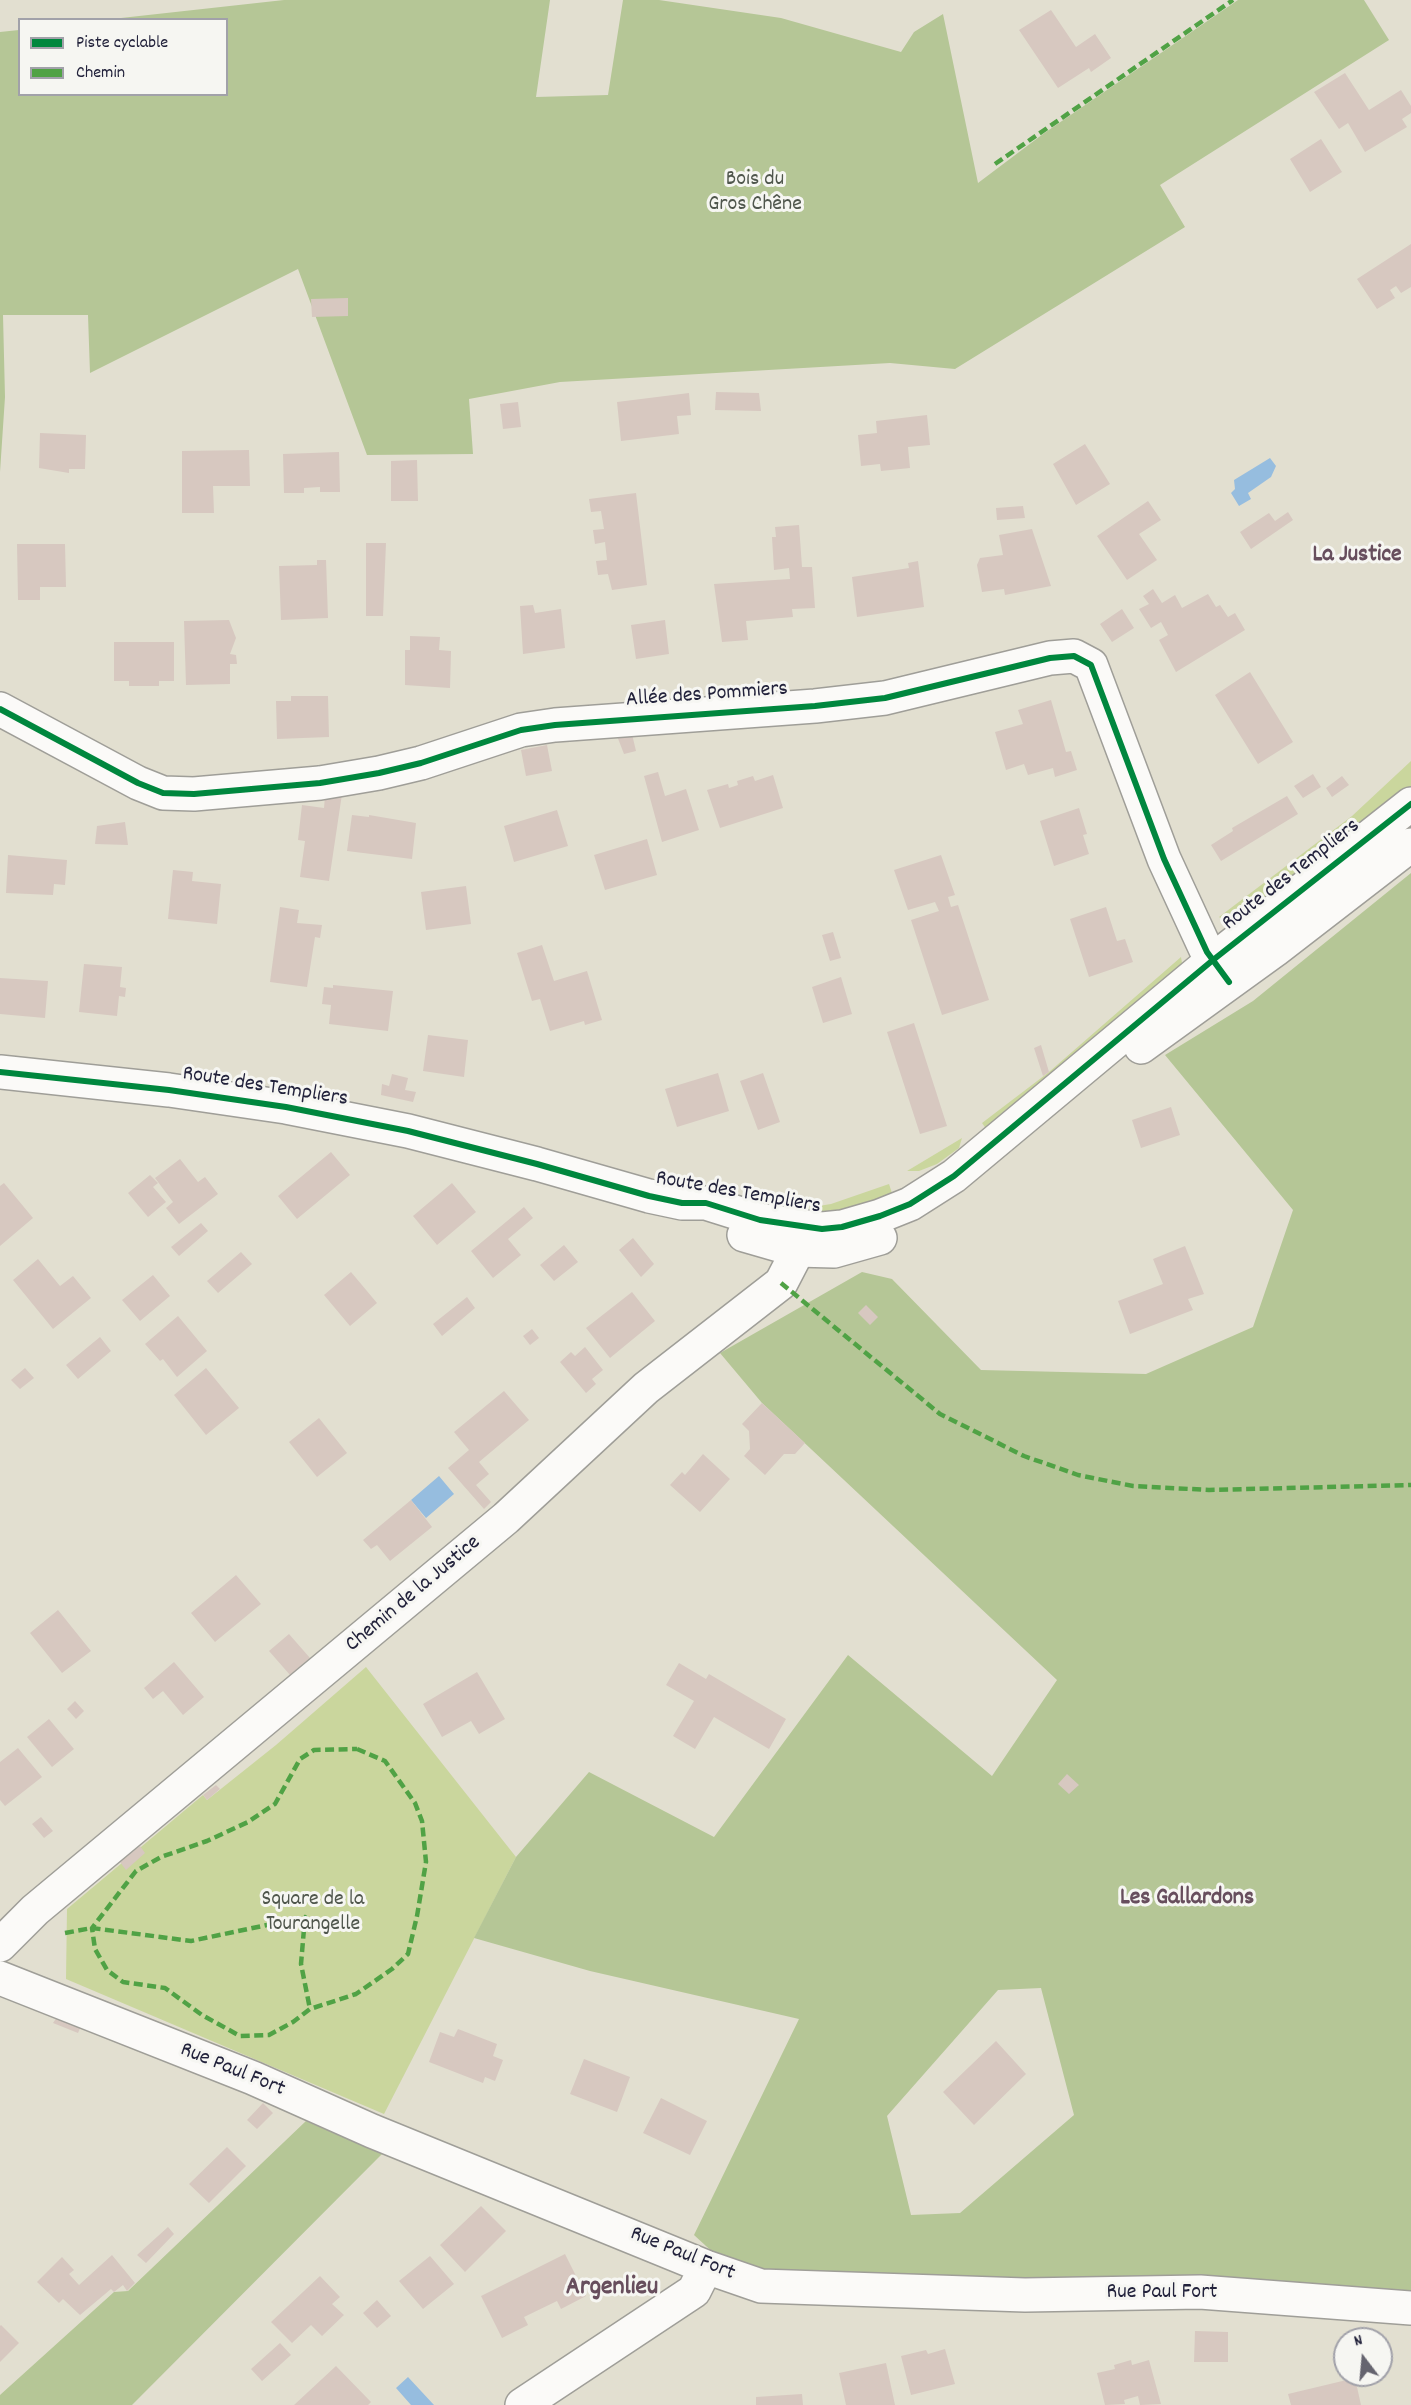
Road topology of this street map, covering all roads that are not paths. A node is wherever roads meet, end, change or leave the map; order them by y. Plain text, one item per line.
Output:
1 (0, 709) edge
2 (1411, 804) edge
3 (1411, 844) edge
4 (1221, 971) junction
5 (0, 1072) edge
6 (798, 1238) junction
7 (0, 1945) edge
8 (0, 1978) edge
9 (706, 2267) junction
10 (1411, 2308) edge
11 (522, 2405) edge

1 - 4 street, Allée des Pommiers
2 - 4 street, Route des Templiers
3 - 4 street, Route des Templiers
4 - 6 street, Route des Templiers
5 - 6 street, Route des Templiers
6 - 7 street, Chemin de la Justice
8 - 9 street, Rue Paul Fort
9 - 10 street, Rue Paul Fort
9 - 11 street

